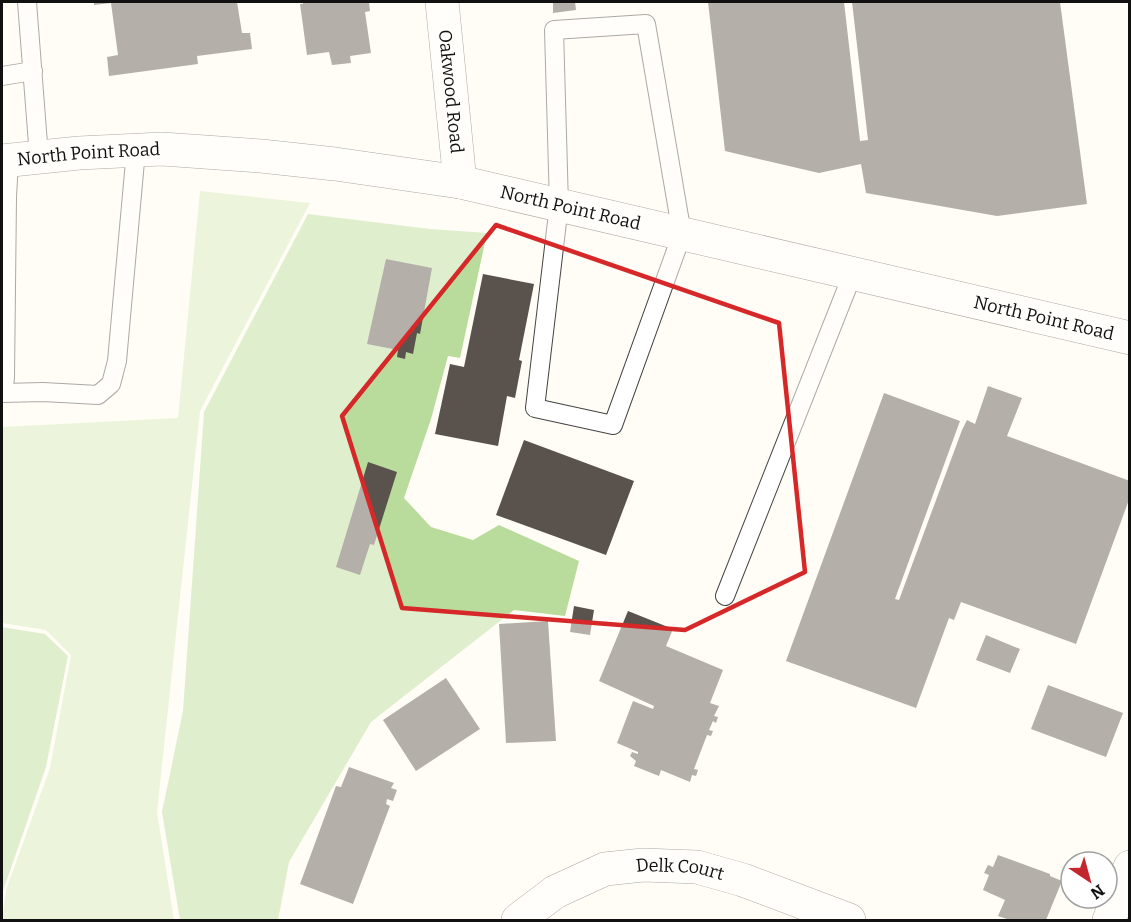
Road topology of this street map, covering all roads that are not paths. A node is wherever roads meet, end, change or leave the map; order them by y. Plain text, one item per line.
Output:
1 (27, 2) edge
2 (442, 2) edge
3 (33, 71) junction
4 (2, 76) edge
5 (136, 150) junction
6 (17, 159) edge
7 (460, 182) junction
8 (559, 205) junction
9 (682, 234) junction
10 (853, 273) junction
11 (1130, 338) edge
12 (2, 393) edge
13 (725, 596) dead end
14 (1130, 867) edge
15 (518, 921) edge
16 (849, 921) edge
17 (1109, 921) edge

1 - 3 lane
2 - 7 street, Oakwood Road
3 - 4 lane
3 - 6 lane
5 - 6 street, North Point Road
5 - 7 street, North Point Road
5 - 12 lane
6 - 12 lane
7 - 8 street, North Point Road
8 - 9 street, North Point Road
8 - 9 lane
8 - 9 lane
9 - 10 street, North Point Road
10 - 11 street, North Point Road
10 - 13 lane
14 - 17 street
15 - 16 street, Delk Court

